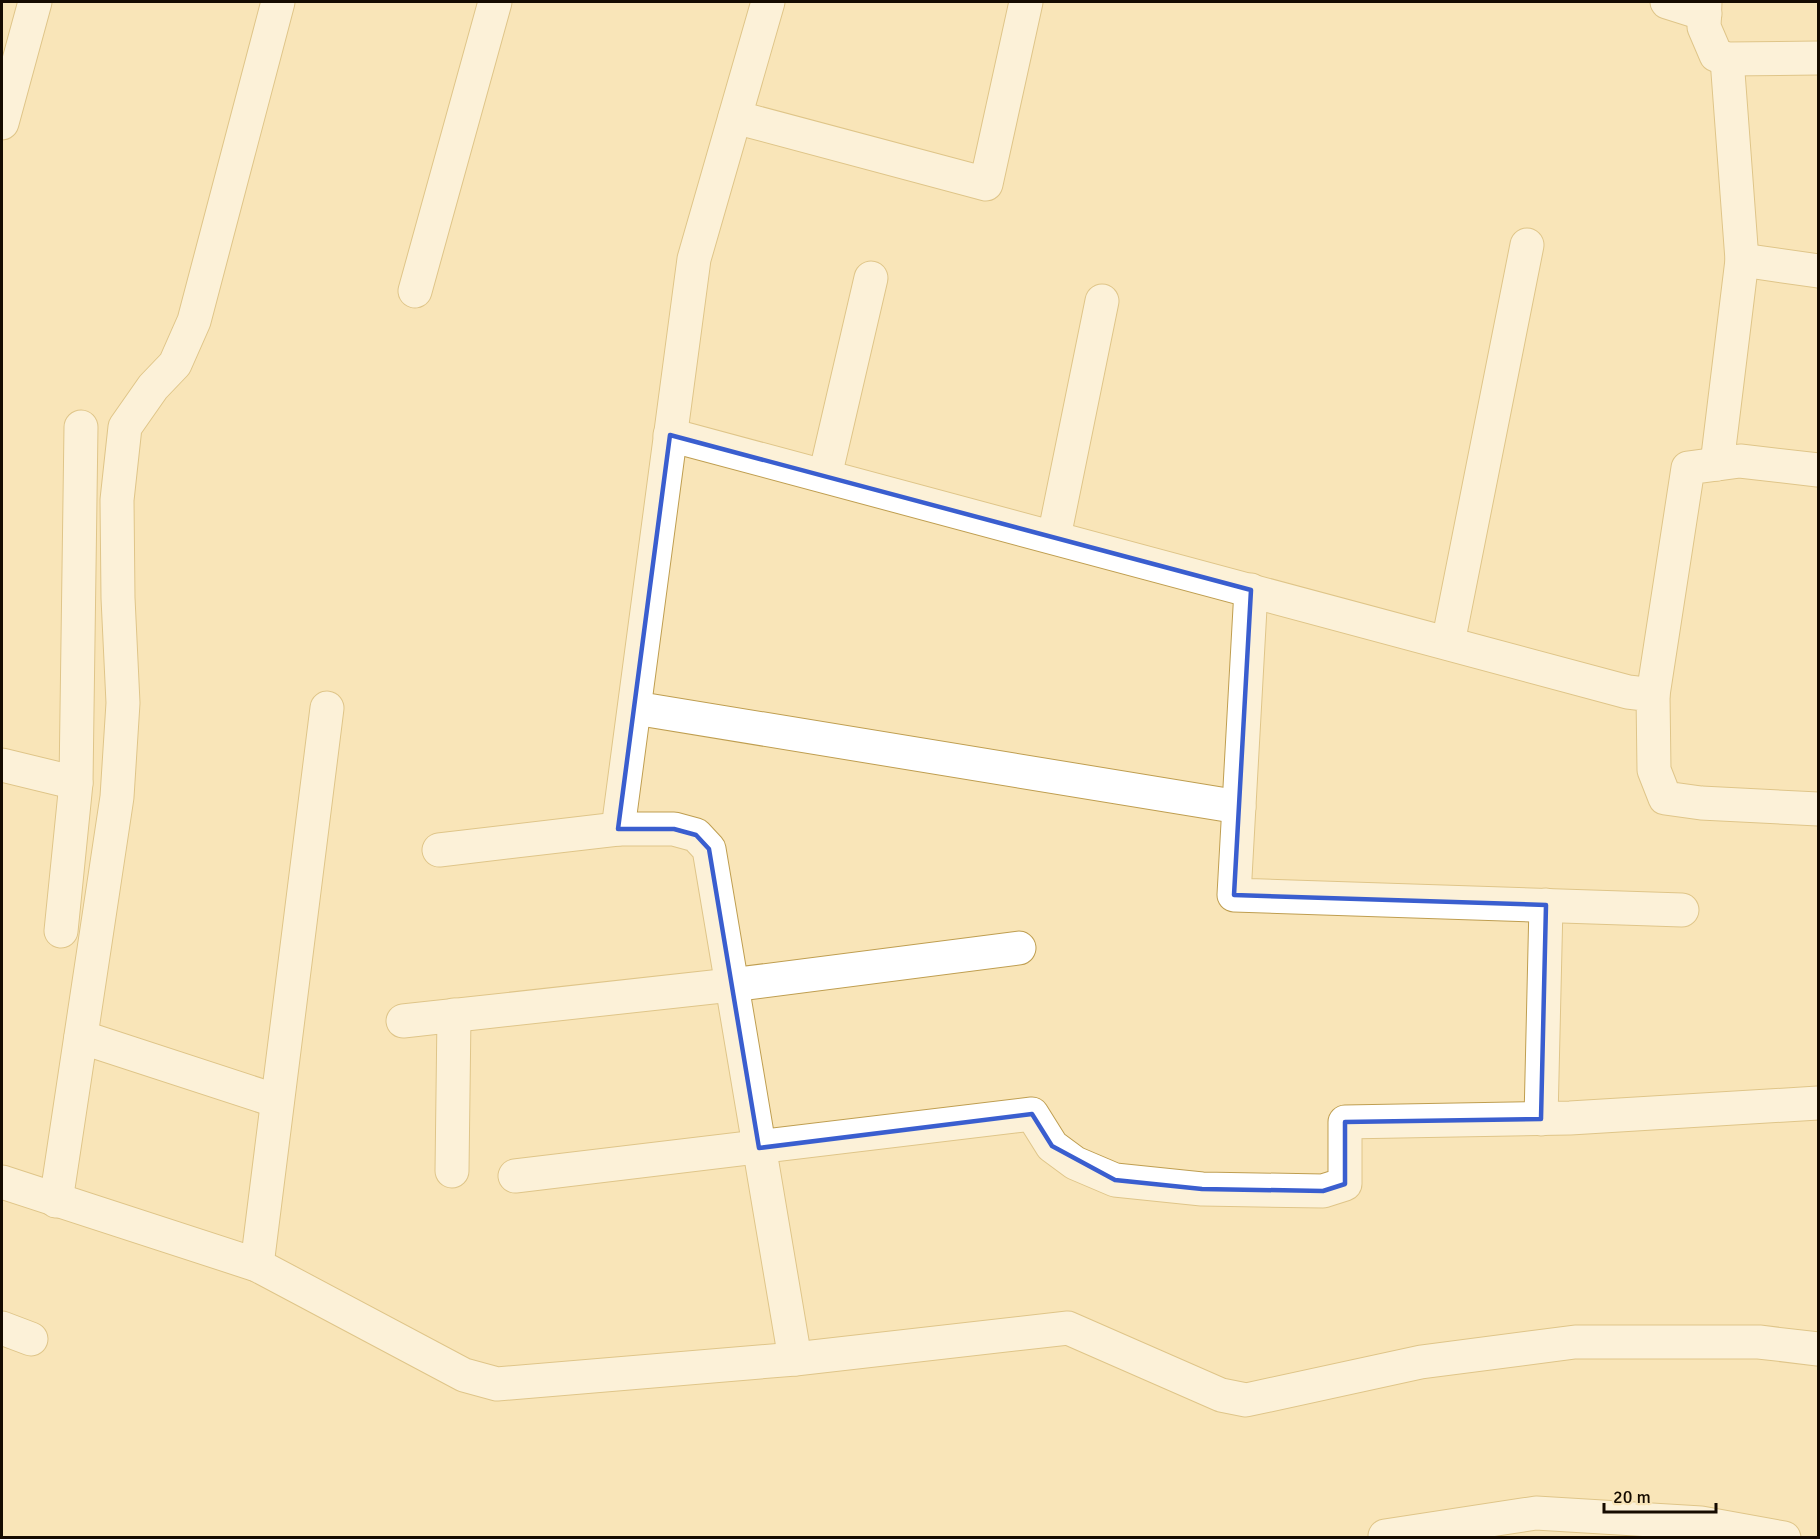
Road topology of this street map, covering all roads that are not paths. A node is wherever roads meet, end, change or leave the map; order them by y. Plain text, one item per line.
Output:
1 (35, 2) edge
2 (278, 2) edge
3 (495, 2) edge
4 (768, 2) edge
5 (1026, 2) edge
6 (1667, 2) edge
7 (1705, 8) edge
8 (1818, 58) edge
9 (1727, 59) junction
10 (735, 117) junction
11 (2, 123) edge
12 (1527, 245) dead end
13 (1742, 260) junction
14 (1818, 272) edge
15 (871, 278) dead end
16 (414, 291) dead end
17 (1102, 301) dead end
18 (81, 427) dead end
19 (670, 435) junction
20 (1717, 464) junction
21 (1818, 470) edge
22 (825, 476) junction
23 (1054, 537) junction
24 (1251, 590) junction
25 (1448, 643) junction
26 (1653, 696) junction
27 (327, 708) dead end
28 (634, 708) junction
29 (2, 765) edge
30 (76, 783) junction
31 (1239, 807) junction
32 (1818, 809) edge
33 (618, 829) junction
34 (439, 850) dead end
35 (1546, 905) junction
36 (1682, 910) dead end
37 (61, 931) dead end
38 (1019, 948) dead end
39 (731, 985) junction
40 (454, 1016) junction
41 (403, 1021) dead end
42 (81, 1037) junction
43 (278, 1101) junction
44 (1818, 1103) edge
45 (1540, 1119) junction
46 (759, 1148) junction
47 (452, 1171) dead end
48 (515, 1176) dead end
49 (2, 1182) edge
50 (56, 1202) junction
51 (257, 1265) junction
52 (1818, 1349) edge
53 (795, 1359) junction
54 (1385, 1536) edge
55 (1784, 1538) edge

1 - 11 street
2 - 42 street
3 - 16 street
4 - 10 street
5 - 10 street
6 - 7 street
7 - 9 street
8 - 9 street
9 - 13 street
10 - 19 street
12 - 25 street
13 - 14 street
13 - 20 street
15 - 22 street
17 - 23 street
18 - 30 street
19 - 22 street
19 - 28 street
20 - 21 street
20 - 26 street
22 - 23 street
23 - 24 street
24 - 25 street
24 - 31 street
25 - 26 street
26 - 32 street
27 - 43 street
28 - 31 street
28 - 33 street
29 - 30 street
30 - 37 street
31 - 35 street
33 - 34 street
33 - 39 street
35 - 36 street
35 - 45 street
38 - 39 street
39 - 40 street
39 - 46 street
40 - 41 street
40 - 47 street
42 - 43 street
42 - 50 street
43 - 51 street
44 - 45 street
45 - 46 street
46 - 48 street
46 - 53 street
49 - 50 street
50 - 51 street
51 - 53 street
52 - 53 street
54 - 55 street

